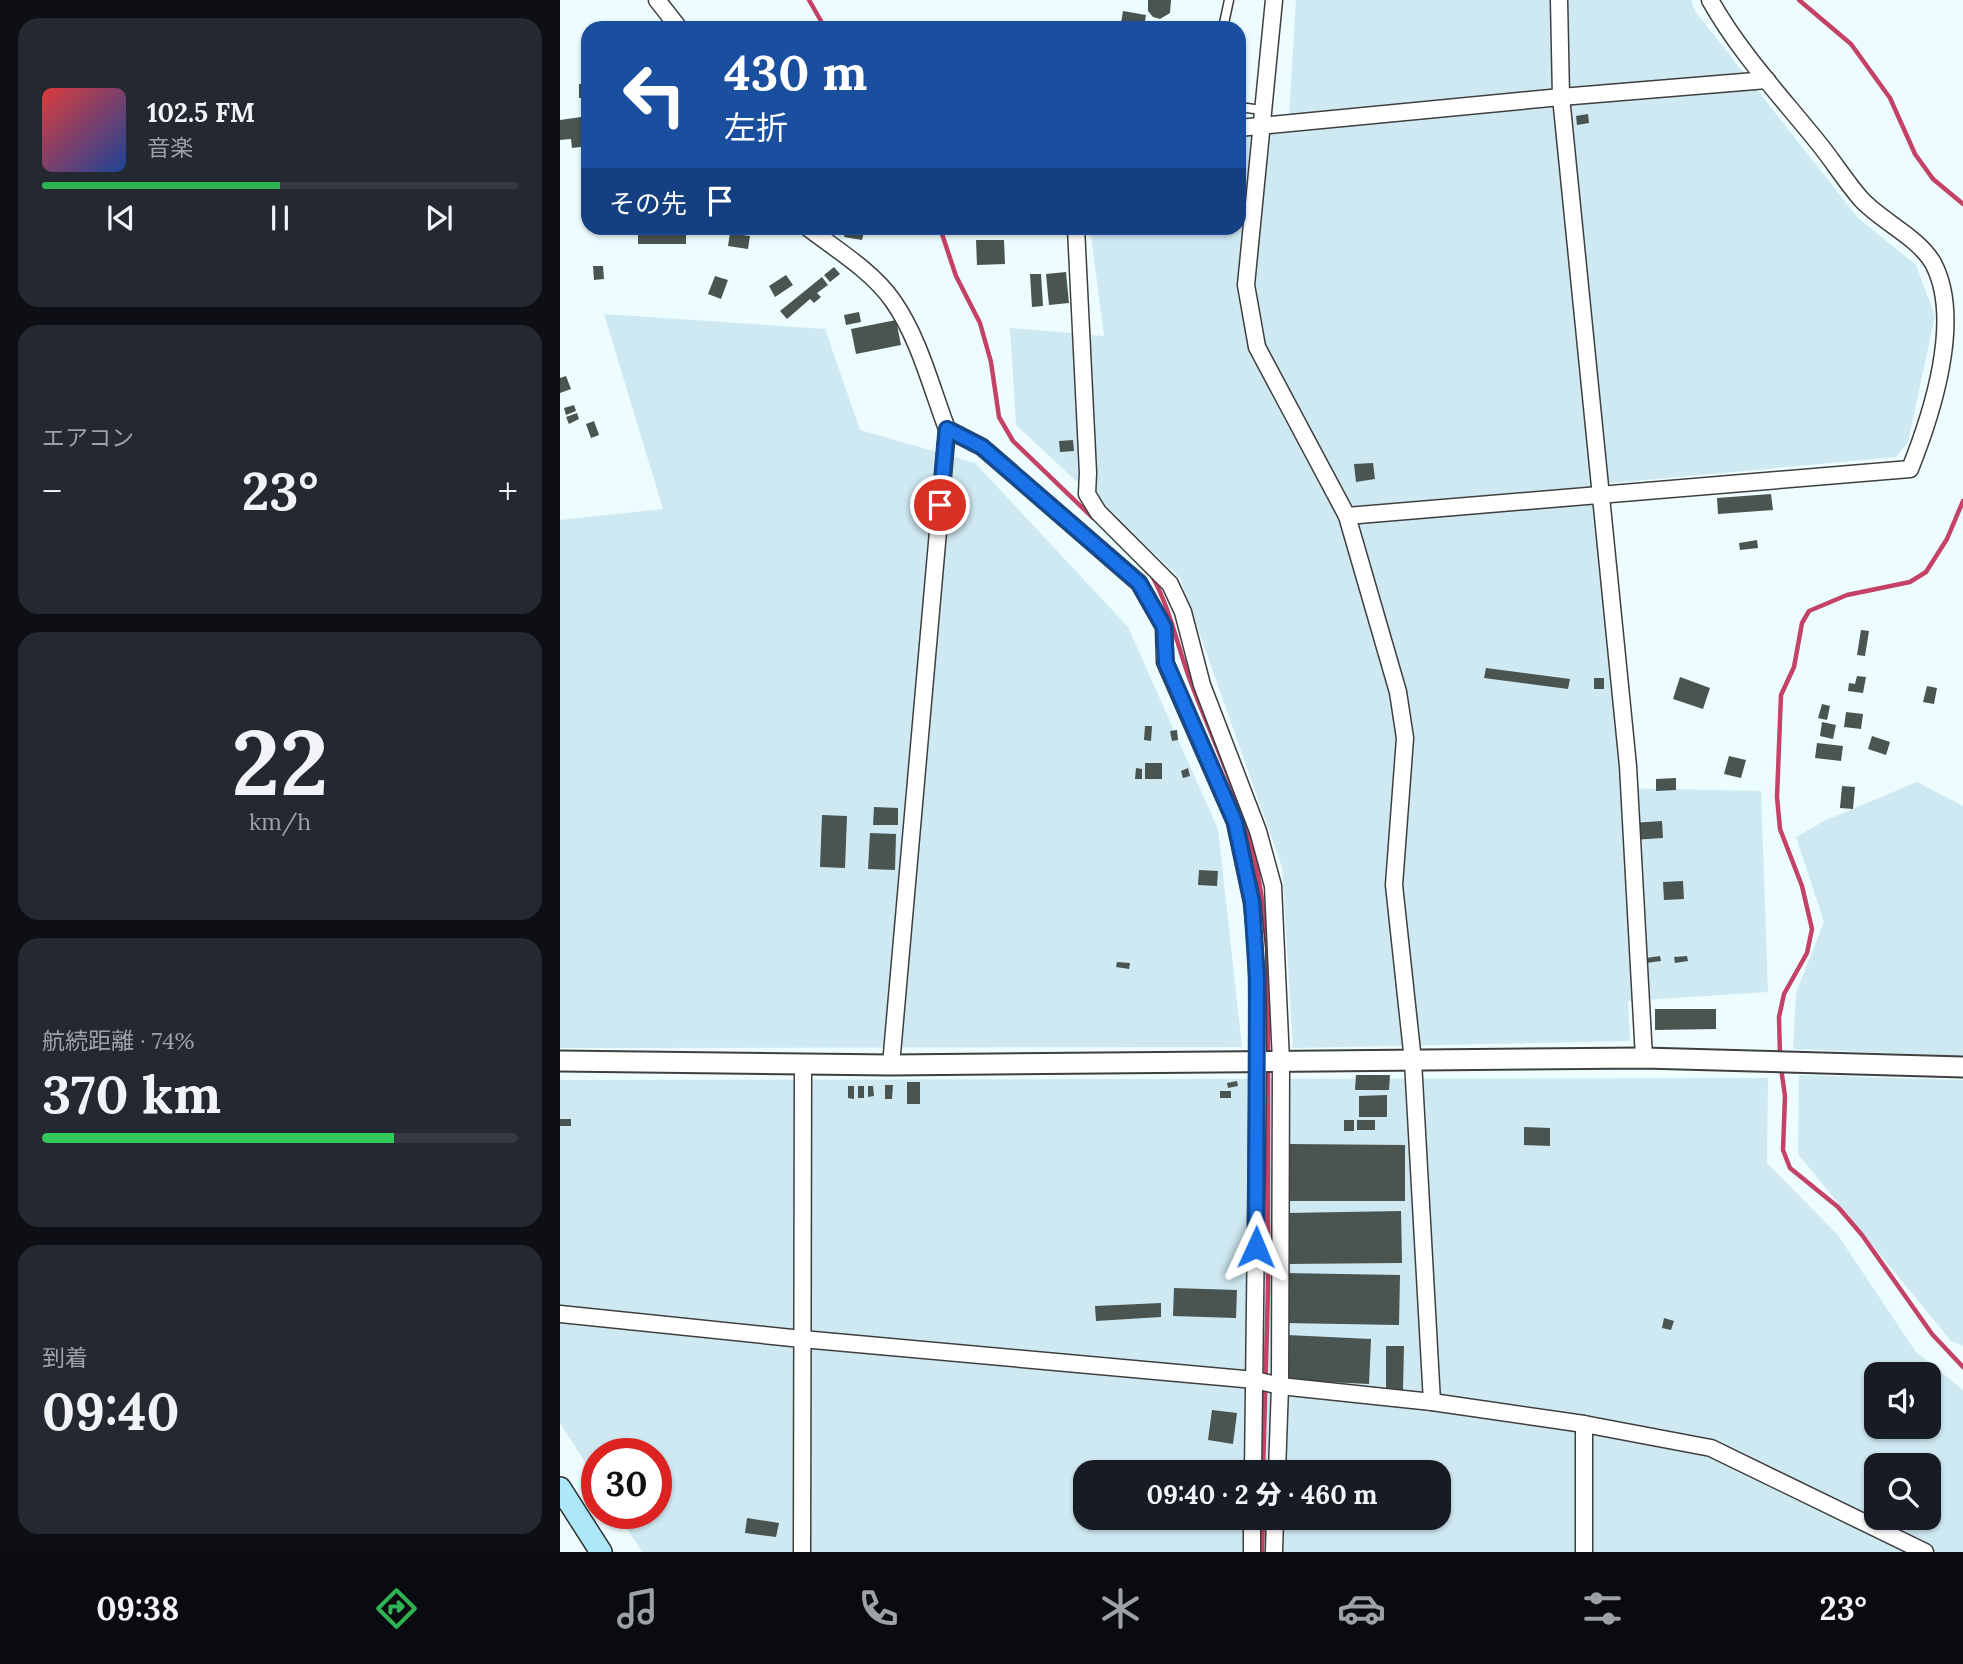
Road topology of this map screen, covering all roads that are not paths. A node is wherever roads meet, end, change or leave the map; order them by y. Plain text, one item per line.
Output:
1 (657, 0) edge
2 (1229, 0) edge
3 (1274, 0) edge
4 (1559, 0) edge
5 (1710, 0) edge
6 (674, 21) edge
7 (1224, 21) edge
8 (1767, 80) junction
9 (1561, 97) junction
10 (1246, 108) edge
11 (1262, 110) junction
12 (1261, 127) junction
13 (1246, 128) edge
14 (817, 235) edge
15 (1076, 235) edge
16 (947, 429) junction
17 (1599, 493) junction
18 (1347, 516) junction
19 (1644, 1058) junction
20 (1258, 1060) junction
21 (560, 1061) edge
22 (1281, 1061) junction
23 (1413, 1061) junction
24 (803, 1063) junction
25 (891, 1065) junction
26 (1963, 1067) edge
27 (560, 1314) edge
28 (802, 1339) junction
29 (1255, 1380) junction
30 (1280, 1386) junction
31 (1432, 1402) junction
32 (1584, 1424) junction
33 (1253, 1460) edge
34 (1277, 1460) edge
35 (560, 1488) edge
36 (1252, 1530) edge
37 (1275, 1530) edge
38 (601, 1552) edge
39 (802, 1552) edge
40 (1252, 1552) edge
41 (1274, 1552) edge
42 (1584, 1552) edge
43 (1925, 1552) edge

1 - 6 street
2 - 7 lane
3 - 11 street
4 - 9 street
5 - 8 street
8 - 9 street
8 - 17 street
9 - 12 street
9 - 17 street
10 - 11 lane
11 - 12 street
12 - 13 street
12 - 18 street
14 - 16 street
15 - 22 street
16 - 20 street
16 - 25 street
17 - 18 street
17 - 19 street
18 - 23 street
19 - 23 street
19 - 26 street
20 - 22 street
20 - 25 street
20 - 29 street
21 - 24 street
22 - 23 street
22 - 30 street
23 - 31 street
24 - 25 street
24 - 28 street
27 - 28 street
28 - 29 street
28 - 39 street
29 - 30 street
29 - 33 street
30 - 31 street
30 - 34 street
31 - 32 street
32 - 42 street
32 - 43 street
35 - 38 main road
36 - 40 street
37 - 41 street

